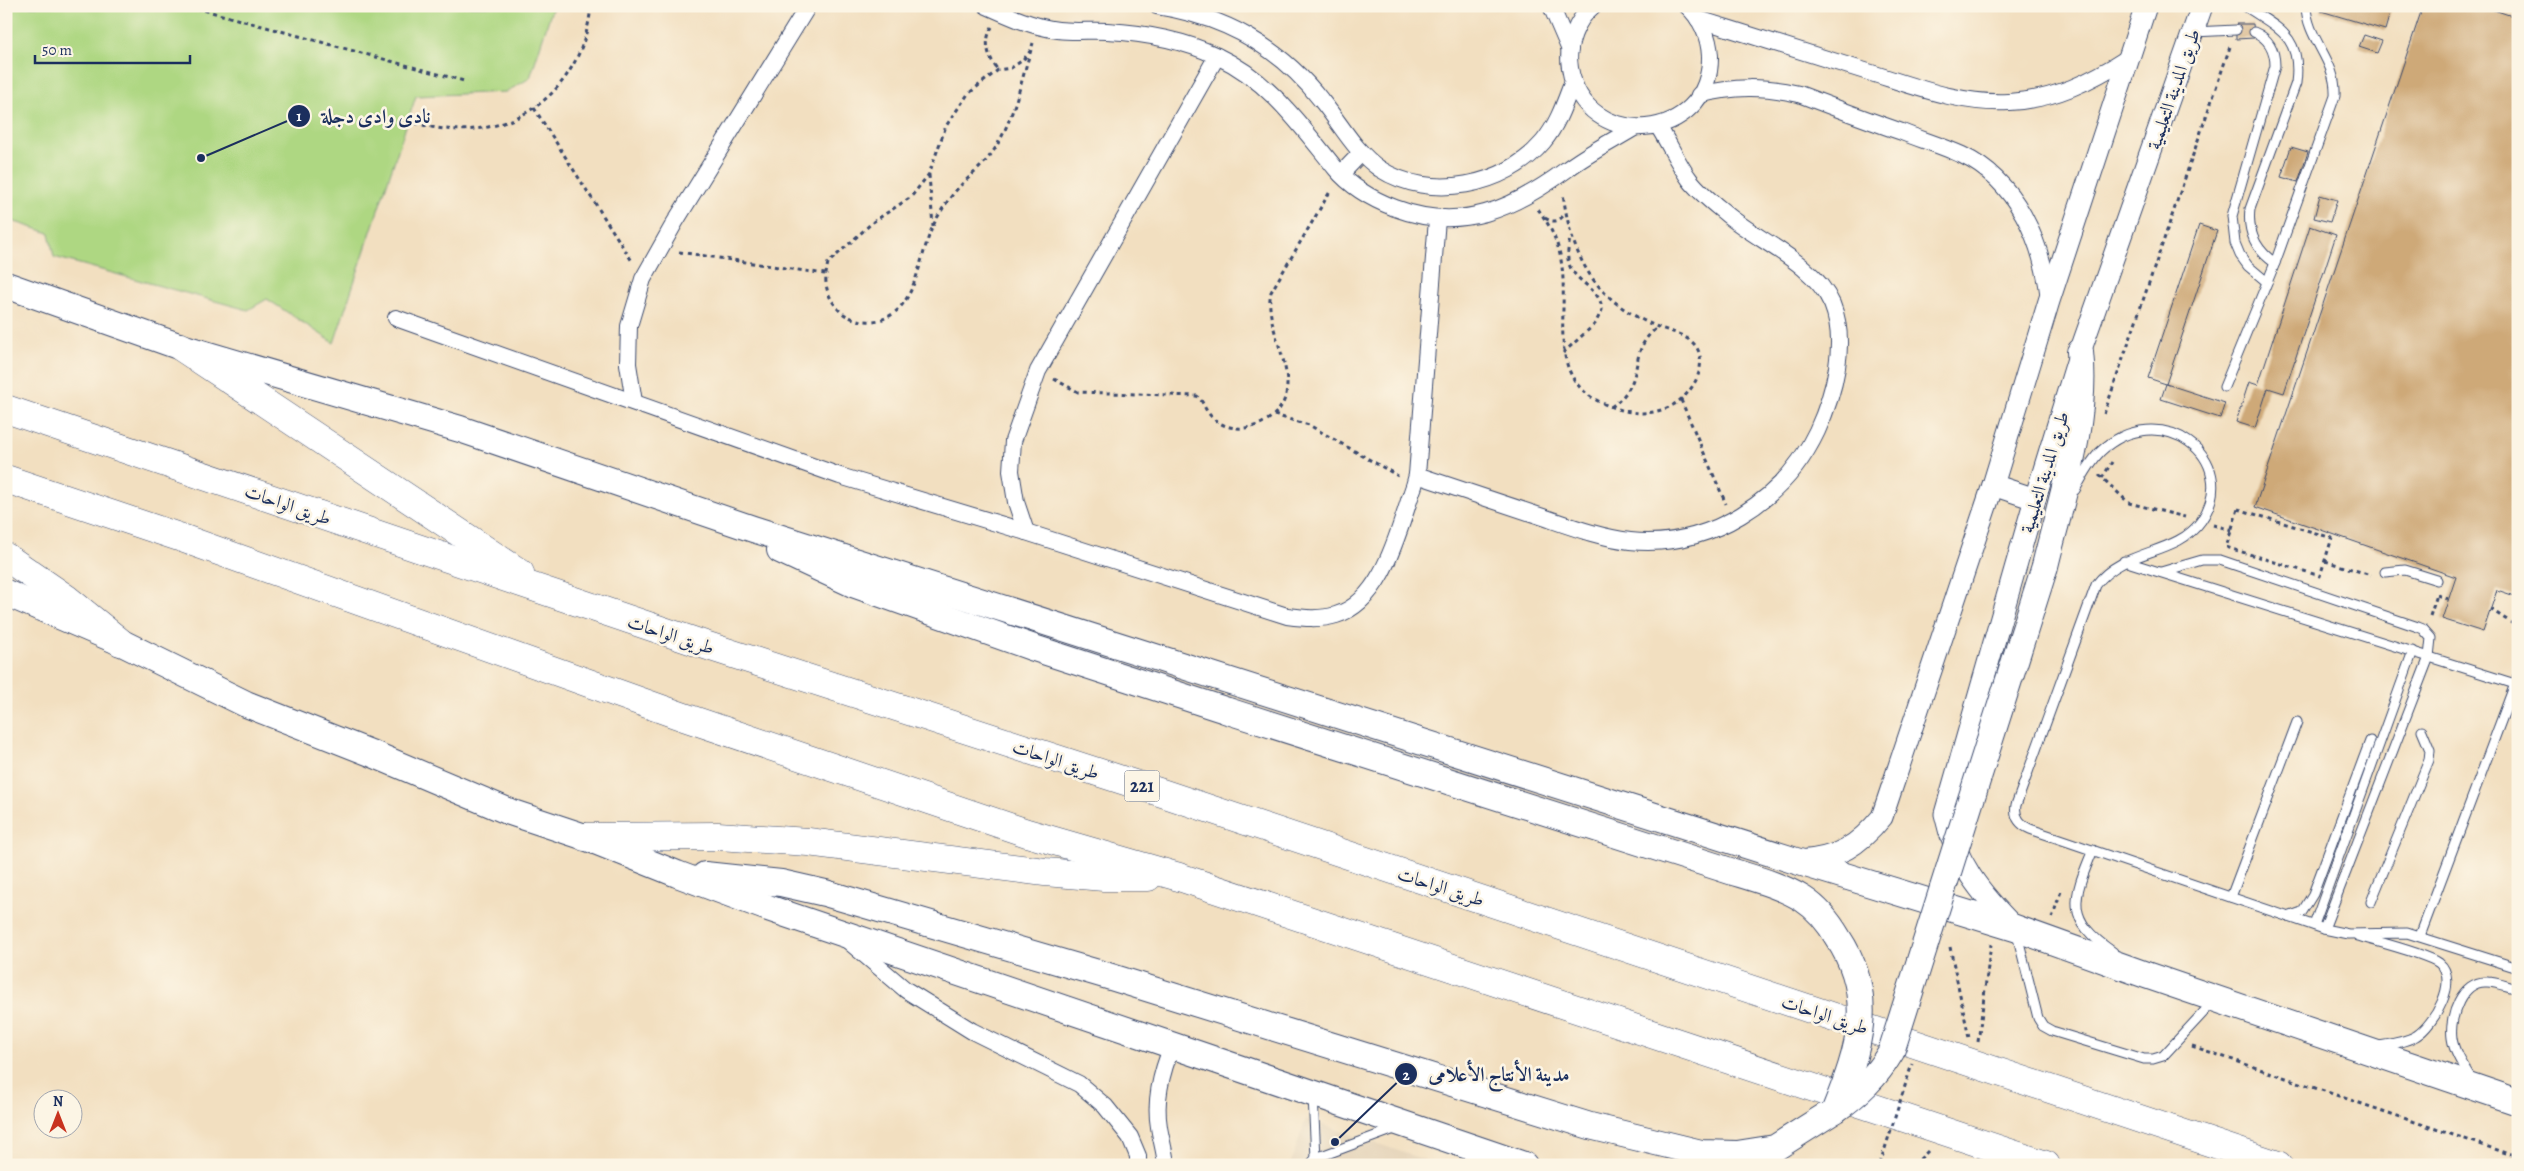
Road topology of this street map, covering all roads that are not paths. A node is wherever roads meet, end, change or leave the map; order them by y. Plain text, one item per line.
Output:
1 (808, 6) edge
2 (987, 6) edge
3 (1157, 6) edge
4 (1551, 6) edge
5 (1593, 6) edge
6 (1687, 6) edge
7 (2146, 6) edge
8 (2202, 6) edge
9 (2245, 6) edge
10 (2306, 6) edge
11 (1005, 10) edge
12 (1698, 19) junction
13 (2236, 30) road end
14 (2193, 32) junction
15 (2254, 32) dead end
16 (1570, 50) junction
17 (1217, 56) junction
18 (2129, 57) junction
19 (1573, 81) junction
20 (1699, 95) junction
21 (1658, 126) junction
22 (1634, 128) junction
23 (1361, 153) junction
24 (1341, 174) junction
25 (1437, 219) junction
26 (2275, 263) junction
27 (2267, 282) junction
28 (6, 285) edge
29 (2049, 302) junction
30 (396, 318) dead end
31 (181, 347) junction
32 (2080, 352) junction
33 (2224, 387) dead end
34 (634, 402) junction
35 (6, 409) edge
36 (6, 479) edge
37 (1415, 480) junction
38 (1993, 485) junction
39 (2035, 498) junction
40 (2056, 520) junction
41 (753, 529) junction
42 (1026, 532) junction
43 (6, 557) edge
44 (2124, 561) junction
45 (2161, 572) junction
46 (2385, 572) dead end
47 (2438, 580) dead end
48 (6, 593) edge
49 (551, 593) junction
50 (120, 642) junction
51 (2413, 651) junction
52 (2429, 657) junction
53 (2516, 680) edge
54 (2297, 722) dead end
55 (2422, 731) dead end
56 (2370, 741) dead end
57 (585, 837) junction
58 (2093, 850) junction
59 (1796, 861) junction
60 (677, 874) junction
61 (1179, 877) junction
62 (2232, 896) junction
63 (2371, 902) dead end
64 (2288, 917) junction
65 (2005, 924) junction
66 (2314, 925) junction
67 (2324, 929) junction
68 (836, 930) junction
69 (2353, 934) junction
70 (2420, 936) junction
71 (2518, 968) edge
72 (2146, 976) junction
73 (2518, 989) edge
74 (2216, 999) junction
75 (1173, 1044) junction
76 (2363, 1050) junction
77 (2477, 1089) junction
78 (1313, 1094) junction
79 (2518, 1102) edge
80 (1835, 1110) junction
81 (1408, 1124) junction
82 (1313, 1161) edge
83 (1138, 1165) edge
84 (1166, 1165) edge
85 (1524, 1165) edge
86 (2046, 1165) edge
87 (2278, 1165) edge

1 - 34 street
2 - 11 street
3 - 23 street
4 - 16 street
5 - 16 street
6 - 12 street
7 - 18 street
8 - 14 street, طريق المدينة التعليمية
9 - 26 lane
10 - 26 lane
11 - 17 street
12 - 18 street
12 - 20 street
13 - 14 lane
14 - 32 street, طريق المدينة التعليمية
15 - 27 lane
16 - 19 street
17 - 24 street
17 - 42 street
18 - 29 street
19 - 22 street
19 - 23 street
20 - 21 street
20 - 29 street
21 - 22 street
21 - 37 street
22 - 25 street
23 - 24 street
24 - 25 street
25 - 37 street
26 - 27 lane
27 - 33 lane
28 - 31 main road
29 - 38 street
30 - 34 street
31 - 41 main road
31 - 49 highway
32 - 39 street, طريق المدينة التعليمية
32 - 40 main road
34 - 42 street
35 - 49 highway, طريق الواحات / 221
36 - 61 highway
37 - 42 street
38 - 39 street
38 - 59 street
39 - 65 street, طريق المدينة التعليمية
40 - 44 lane
40 - 80 main road, bridge
41 - 59 main road
41 - 80 main road, bridge
43 - 50 highway
44 - 45 lane
44 - 58 lane
45 - 51 lane
45 - 52 lane
46 - 47 lane
48 - 50 main road
49 - 87 highway, طريق الواحات / 221
50 - 57 main road
51 - 52 lane
51 - 66 lane
52 - 53 lane
52 - 67 lane
53 - 70 lane
54 - 62 lane
55 - 63 lane
56 - 64 lane
57 - 60 main road
57 - 61 highway
58 - 62 lane
58 - 72 lane
59 - 65 main road
60 - 68 main road
60 - 80 main road
61 - 86 highway
62 - 64 lane
64 - 66 lane
65 - 72 main road
65 - 74 lane
66 - 67 lane
67 - 69 lane
68 - 75 main road
68 - 83 street
69 - 70 lane
69 - 76 lane
70 - 71 lane
72 - 74 main road
73 - 77 lane
74 - 76 main road
75 - 78 main road
75 - 84 street
76 - 77 main road
77 - 79 main road
78 - 81 main road
78 - 82 lane
81 - 82 lane
81 - 85 main road

